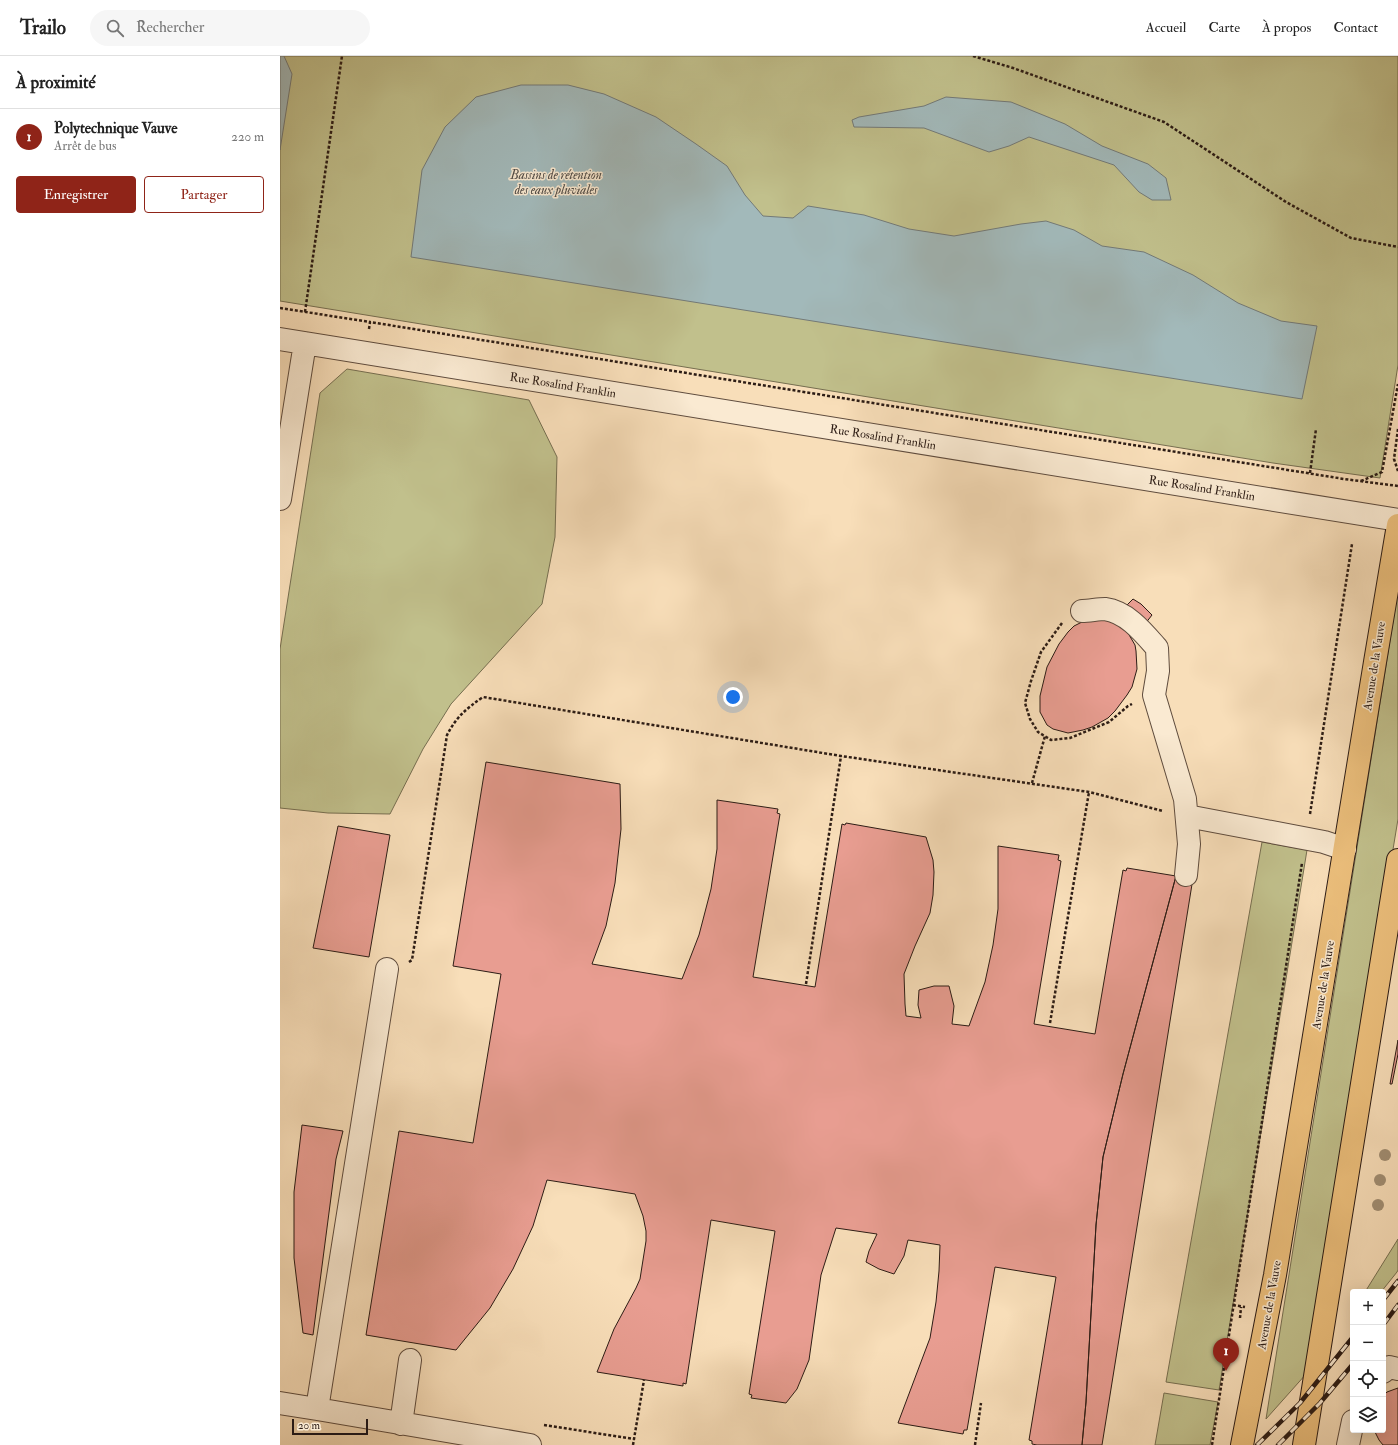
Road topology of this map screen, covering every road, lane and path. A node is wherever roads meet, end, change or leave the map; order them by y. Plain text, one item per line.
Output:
1 (342, 56) edge
2 (973, 56) edge
3 (1398, 247) edge
4 (280, 308) edge
5 (305, 312) junction
6 (370, 322) junction
7 (280, 339) edge
8 (305, 343) junction
9 (367, 353) junction
10 (1398, 384) edge
11 (1316, 429) dead end
12 (1398, 429) edge
13 (1398, 471) edge
14 (1310, 474) junction
15 (1360, 481) junction
16 (1398, 486) edge
17 (280, 499) edge
18 (1398, 520) edge
19 (1398, 525) edge
20 (1352, 544) dead end
21 (1082, 611) joint
22 (1154, 695) junction
23 (1045, 736) junction
24 (841, 756) junction
25 (1032, 783) junction
26 (1089, 792) junction
27 (1187, 816) junction
28 (1306, 839) junction
29 (1345, 849) junction
30 (1398, 860) edge
31 (1186, 875) dead end
32 (387, 969) joint
33 (806, 984) dead end
34 (1050, 1023) dead end
35 (410, 1360) dead end
36 (1398, 1368) edge
37 (1386, 1370) edge
38 (644, 1380) dead end
39 (280, 1403) edge
40 (981, 1403) dead end
41 (317, 1409) junction
42 (401, 1424) junction
43 (542, 1425) dead end
44 (1350, 1433) edge
45 (634, 1439) junction
46 (530, 1445) edge
47 (633, 1445) edge
48 (975, 1445) edge
49 (1212, 1445) edge
50 (1242, 1445) edge
51 (1304, 1445) edge
52 (1348, 1445) edge

1 - 5 path
2 - 3 path
4 - 5 path
5 - 6 path
6 - 9 path
6 - 14 path
7 - 8 street, Rue Rosalind Franklin
8 - 9 street, Rue Rosalind Franklin
8 - 17 street
9 - 18 street, Rue Rosalind Franklin
10 - 15 path
11 - 14 path
12 - 13 path
14 - 15 path
15 - 16 path
19 - 29 main road, Avenue de la Vauve
20 - 28 path
21 - 22 street
21 - 23 path
22 - 23 path
22 - 27 street
23 - 25 path
24 - 25 path
24 - 32 path
24 - 33 path
25 - 26 path
26 - 27 path
26 - 34 path
27 - 28 street
27 - 31 street
28 - 29 street
28 - 49 path
29 - 50 main road, Avenue de la Vauve
30 - 51 main road
32 - 41 street
35 - 42 street
36 - 37 street
38 - 45 path
39 - 41 street
40 - 48 path
41 - 42 street
42 - 46 street
43 - 45 path
44 - 52 street
45 - 47 path

